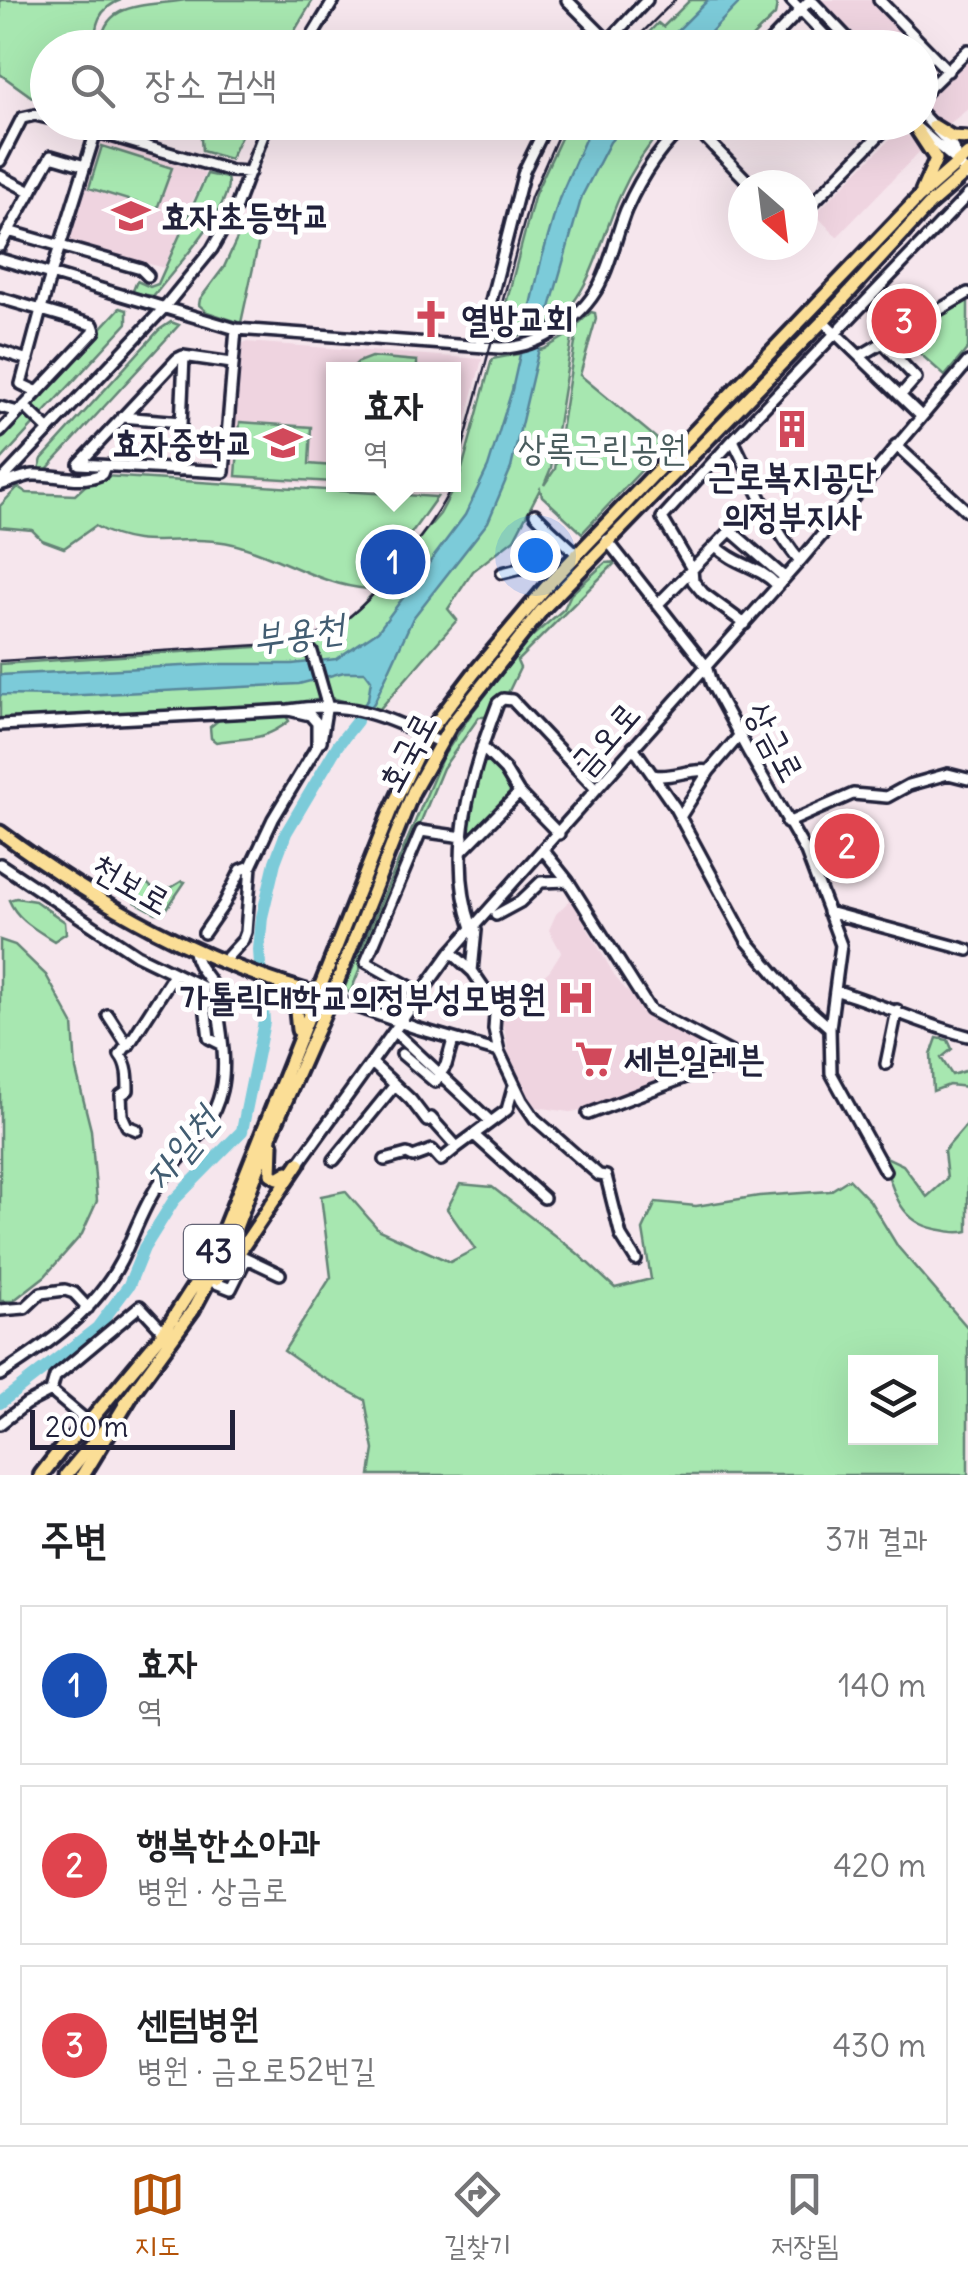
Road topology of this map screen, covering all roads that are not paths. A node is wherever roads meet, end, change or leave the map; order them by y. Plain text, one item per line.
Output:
1 (334, 0) edge
2 (566, 0) edge
3 (792, 0) edge
4 (810, 0) edge
5 (879, 0) edge
6 (639, 3) edge
7 (800, 5) edge
8 (316, 30) edge
9 (593, 30) edge
10 (617, 30) edge
11 (779, 30) edge
12 (822, 30) edge
13 (839, 30) edge
14 (908, 30) edge
15 (968, 50) edge
16 (938, 61) edge
17 (948, 71) junction
18 (938, 81) edge
19 (30, 116) edge
20 (938, 128) edge
21 (938, 131) edge
22 (968, 138) edge
23 (93, 140) edge
24 (127, 140) edge
25 (262, 140) edge
26 (539, 140) edge
27 (670, 140) edge
28 (707, 140) edge
29 (874, 140) edge
30 (923, 140) edge
31 (935, 140) edge
32 (0, 161) edge
33 (86, 166) junction
34 (966, 167) edge
35 (736, 170) edge
36 (250, 172) junction
37 (0, 176) edge
38 (31, 192) junction
39 (968, 196) edge
40 (920, 197) junction
41 (818, 198) edge
42 (8, 231) junction
43 (63, 245) junction
44 (0, 246) edge
45 (0, 259) edge
46 (52, 276) junction
47 (148, 276) dead end
48 (968, 294) edge
49 (0, 298) edge
50 (163, 309) junction
51 (42, 310) junction
52 (824, 321) junction
53 (236, 330) junction
54 (836, 333) junction
55 (480, 344) junction
56 (883, 344) junction
57 (0, 351) edge
58 (184, 356) junction
59 (860, 356) junction
60 (28, 360) junction
61 (968, 362) edge
62 (232, 363) junction
63 (38, 392) junction
64 (900, 396) junction
65 (0, 406) edge
66 (21, 409) junction
67 (921, 416) junction
68 (122, 417) junction
69 (181, 422) junction
70 (49, 430) junction
71 (0, 432) edge
72 (733, 440) junction
73 (896, 446) junction
74 (26, 455) junction
75 (104, 466) junction
76 (179, 470) junction
77 (33, 475) junction
78 (0, 484) edge
79 (764, 507) junction
80 (968, 512) edge
81 (535, 514) dead end
82 (550, 528) junction
83 (730, 530) junction
84 (597, 532) junction
85 (608, 541) junction
86 (716, 546) junction
87 (576, 554) junction
88 (800, 562) junction
89 (692, 570) junction
90 (502, 573) dead end
91 (781, 581) junction
92 (657, 605) junction
93 (745, 624) junction
94 (312, 652) dead end
95 (706, 666) junction
96 (327, 704) junction
97 (289, 710) junction
98 (0, 725) edge
99 (426, 736) junction
100 (740, 736) junction
101 (439, 742) junction
102 (482, 746) junction
103 (633, 747) junction
104 (312, 758) junction
105 (412, 766) junction
106 (709, 772) junction
107 (654, 775) junction
108 (968, 779) edge
109 (596, 789) junction
110 (413, 792) junction
111 (519, 793) junction
112 (680, 817) junction
113 (788, 823) junction
114 (0, 832) edge
115 (559, 834) junction
116 (463, 837) junction
117 (462, 851) junction
118 (544, 851) junction
119 (0, 864) edge
120 (251, 866) junction
121 (568, 881) junction
122 (828, 912) junction
123 (496, 915) dead end
124 (476, 924) junction
125 (204, 933) dead end
126 (968, 950) edge
127 (194, 952) junction
128 (451, 952) junction
129 (333, 957) junction
130 (222, 963) junction
131 (472, 971) junction
132 (174, 974) junction
133 (286, 986) junction
134 (837, 991) junction
135 (421, 993) junction
136 (325, 996) junction
137 (897, 1010) junction
138 (108, 1015) dead end
139 (401, 1022) junction
140 (830, 1028) junction
141 (395, 1032) junction
142 (968, 1036) edge
143 (453, 1040) junction
144 (221, 1044) junction
145 (126, 1046) junction
146 (296, 1046) junction
147 (498, 1052) junction
148 (402, 1054) dead end
149 (372, 1062) junction
150 (886, 1064) dead end
151 (442, 1074) junction
152 (513, 1085) junction
153 (394, 1086) junction
154 (588, 1114) dead end
155 (490, 1121) junction
156 (138, 1130) dead end
157 (272, 1132) junction
158 (474, 1136) junction
159 (457, 1147) junction
160 (334, 1160) dead end
161 (385, 1160) dead end
162 (300, 1163) junction
163 (885, 1172) dead end
164 (544, 1198) dead end
165 (242, 1256) junction
166 (636, 1260) dead end
167 (280, 1274) dead end
168 (88, 1308) junction
169 (0, 1310) edge
170 (193, 1310) junction
171 (164, 1332) junction
172 (0, 1375) edge
173 (51, 1391) junction
174 (131, 1396) junction
175 (88, 1422) junction
176 (0, 1424) edge
177 (42, 1475) edge
178 (66, 1475) edge
179 (83, 1475) edge

1 - 8 street
2 - 9 street
3 - 7 street
4 - 7 street
4 - 13 street
5 - 14 street
6 - 10 street
7 - 11 street
7 - 12 street
15 - 17 street
16 - 17 street
17 - 18 street
19 - 32 street
20 - 22 main road
21 - 34 street
23 - 33 street
24 - 36 street
25 - 36 street
26 - 55 street
27 - 55 street
28 - 35 street
29 - 41 street
30 - 40 main road
31 - 34 street
33 - 38 street
33 - 43 street
34 - 40 main road, 호국로 / 43
34 - 52 main road, 호국로 / 43
36 - 50 street
37 - 38 street
38 - 42 street
39 - 54 street
40 - 84 main road, 호국로 / 43
42 - 43 street
42 - 44 street
43 - 46 street
43 - 47 street
45 - 46 street
46 - 50 street
46 - 51 street
48 - 56 street
49 - 51 street
50 - 53 street
50 - 70 street
51 - 60 street
51 - 63 street
52 - 54 street
52 - 85 main road, 호국로 / 43
53 - 55 street
53 - 62 street
54 - 59 street
54 - 72 street
56 - 59 street
56 - 64 street
57 - 60 street
58 - 62 street
58 - 68 street
58 - 69 street
59 - 64 street
60 - 63 street
61 - 67 street, 금오로
62 - 76 street
63 - 66 street
64 - 67 street
65 - 66 street
66 - 70 street
66 - 71 street
67 - 73 street, 금오로
68 - 69 street
68 - 75 street
69 - 76 street
70 - 74 street
72 - 79 street
72 - 89 street
73 - 80 street
73 - 88 street, 금오로
74 - 77 street
74 - 78 street
75 - 76 street
75 - 77 street
77 - 78 street
79 - 83 street
79 - 88 street
81 - 82 street
82 - 87 street
82 - 90 street
83 - 86 street
83 - 91 street
84 - 85 street, 상금로
84 - 87 main road, 호국로 / 43
85 - 92 street, 상금로
85 - 101 main road, 호국로 / 43
86 - 89 street
86 - 91 street
87 - 99 main road, 호국로 / 43
88 - 91 street, 금오로
89 - 92 street
89 - 93 street
91 - 93 street, 금오로
92 - 95 street, 상금로
93 - 95 street, 금오로
94 - 96 street
95 - 100 street, 상금로
95 - 103 street, 금오로
96 - 97 street
96 - 99 street
96 - 104 street
97 - 98 street
97 - 104 street
99 - 101 street
99 - 105 main road, 호국로 / 43
100 - 106 street
100 - 113 street, 상금로
101 - 110 main road, 호국로 / 43
102 - 109 street
102 - 111 street
102 - 116 street
103 - 107 street
103 - 109 street, 금오로
104 - 120 street
105 - 110 main road
105 - 129 main road, 호국로 / 43
106 - 107 street
106 - 112 street
107 - 112 street
108 - 113 street
109 - 115 street, 금오로
110 - 136 main road, 호국로 / 43
111 - 115 street
111 - 117 street
112 - 140 street
113 - 122 street, 상금로
114 - 127 main road, 천보로
115 - 118 street, 금오로
116 - 117 street
116 - 135 street
117 - 124 street
118 - 121 street
118 - 124 street, 금오로
119 - 132 street
120 - 125 street
120 - 130 street
121 - 123 street
121 - 154 street
122 - 126 street
122 - 134 street, 상금로
124 - 128 street, 금오로
124 - 131 street
127 - 130 main road, 천보로
127 - 144 street
128 - 131 street
128 - 135 street, 금오로
129 - 133 main road
129 - 136 main road, 호국로 / 43
130 - 133 main road, 천보로
131 - 147 street
132 - 144 street
132 - 145 street
133 - 136 main road
133 - 146 main road
134 - 137 street
134 - 140 street, 상금로
135 - 139 street, 금오로
136 - 139 street
136 - 146 main road, 호국로 / 43
136 - 157 main road, 호국로 / 43
137 - 142 street
137 - 150 street
138 - 145 street
139 - 141 street, 금오로
139 - 143 street
140 - 163 street, 상금로
141 - 149 street, 금오로
141 - 151 street
143 - 147 street
143 - 151 street
144 - 168 street
145 - 156 street
146 - 171 main road, 호국로 / 43
147 - 152 street
148 - 151 street
149 - 153 street
149 - 162 street, 금오로
151 - 155 street
152 - 155 street
152 - 166 street
153 - 159 street
153 - 160 street
155 - 158 street
157 - 162 main road
157 - 170 main road, 호국로 / 43
158 - 159 street
158 - 164 street
159 - 161 street
162 - 165 main road
165 - 167 street
165 - 170 main road
168 - 169 street
168 - 172 street
170 - 174 main road, 호국로 / 43
171 - 173 street
171 - 175 main road, 호국로 / 43
173 - 175 street
173 - 176 street
174 - 178 main road, 호국로 / 43
174 - 179 highway
175 - 177 main road, 호국로 / 43
175 - 177 highway

